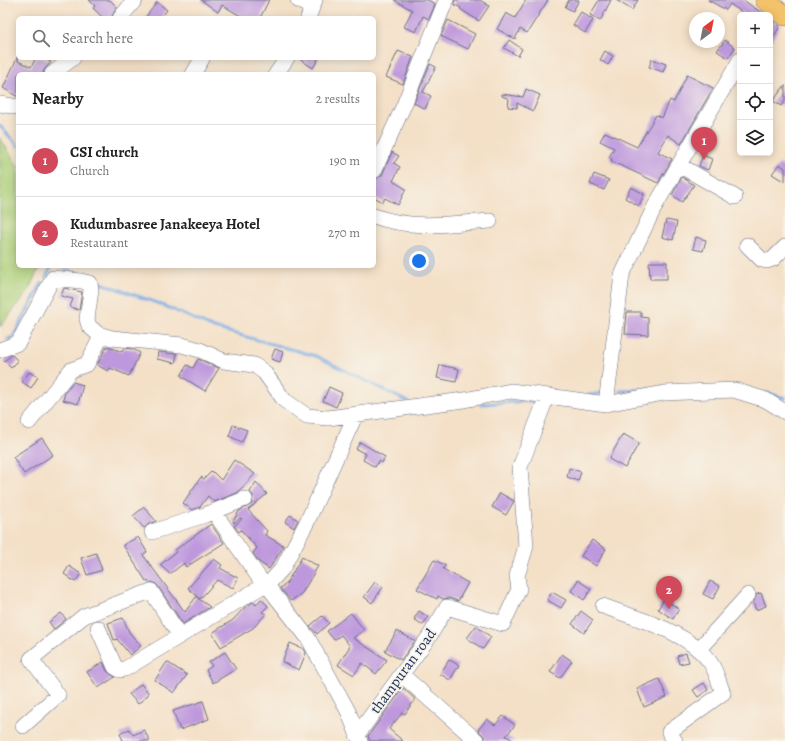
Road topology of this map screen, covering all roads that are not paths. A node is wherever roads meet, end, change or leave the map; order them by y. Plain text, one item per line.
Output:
1 (135, 0) edge
2 (298, 0) edge
3 (446, 0) edge
4 (312, 9) edge
5 (122, 16) edge
6 (70, 60) edge
7 (201, 60) edge
8 (286, 60) edge
9 (737, 65) edge
10 (55, 72) edge
11 (193, 72) edge
12 (277, 72) edge
13 (0, 104) edge
14 (16, 107) edge
15 (679, 165) junction
16 (376, 167) edge
17 (735, 197) dead end
18 (376, 217) edge
19 (490, 221) dead end
20 (746, 245) dead end
21 (785, 247) edge
22 (102, 335) junction
23 (0, 350) edge
24 (546, 400) junction
25 (606, 404) junction
26 (785, 412) edge
27 (356, 414) junction
28 (29, 422) dead end
29 (245, 499) dead end
30 (214, 512) junction
31 (152, 532) dead end
32 (265, 584) junction
33 (748, 595) dead end
34 (603, 606) dead end
35 (98, 628) dead end
36 (180, 636) junction
37 (699, 649) junction
38 (402, 675) junction
39 (23, 726) dead end
40 (359, 738) edge
41 (477, 741) edge
42 (676, 741) edge

1 - 5 street
2 - 4 street
3 - 16 street
6 - 10 street
7 - 11 street
8 - 12 street
9 - 15 street
13 - 14 street
15 - 17 street
15 - 25 street
18 - 19 street
20 - 21 street
22 - 23 street
22 - 27 street
22 - 28 street
24 - 25 street
24 - 27 street
24 - 38 street, thampuran road
25 - 26 street
27 - 32 street
29 - 30 street
30 - 31 street
30 - 32 street
32 - 36 street
32 - 40 street
33 - 37 street
34 - 37 street
35 - 36 street
36 - 39 street
37 - 42 street
38 - 40 street, thampuran road
38 - 41 street

